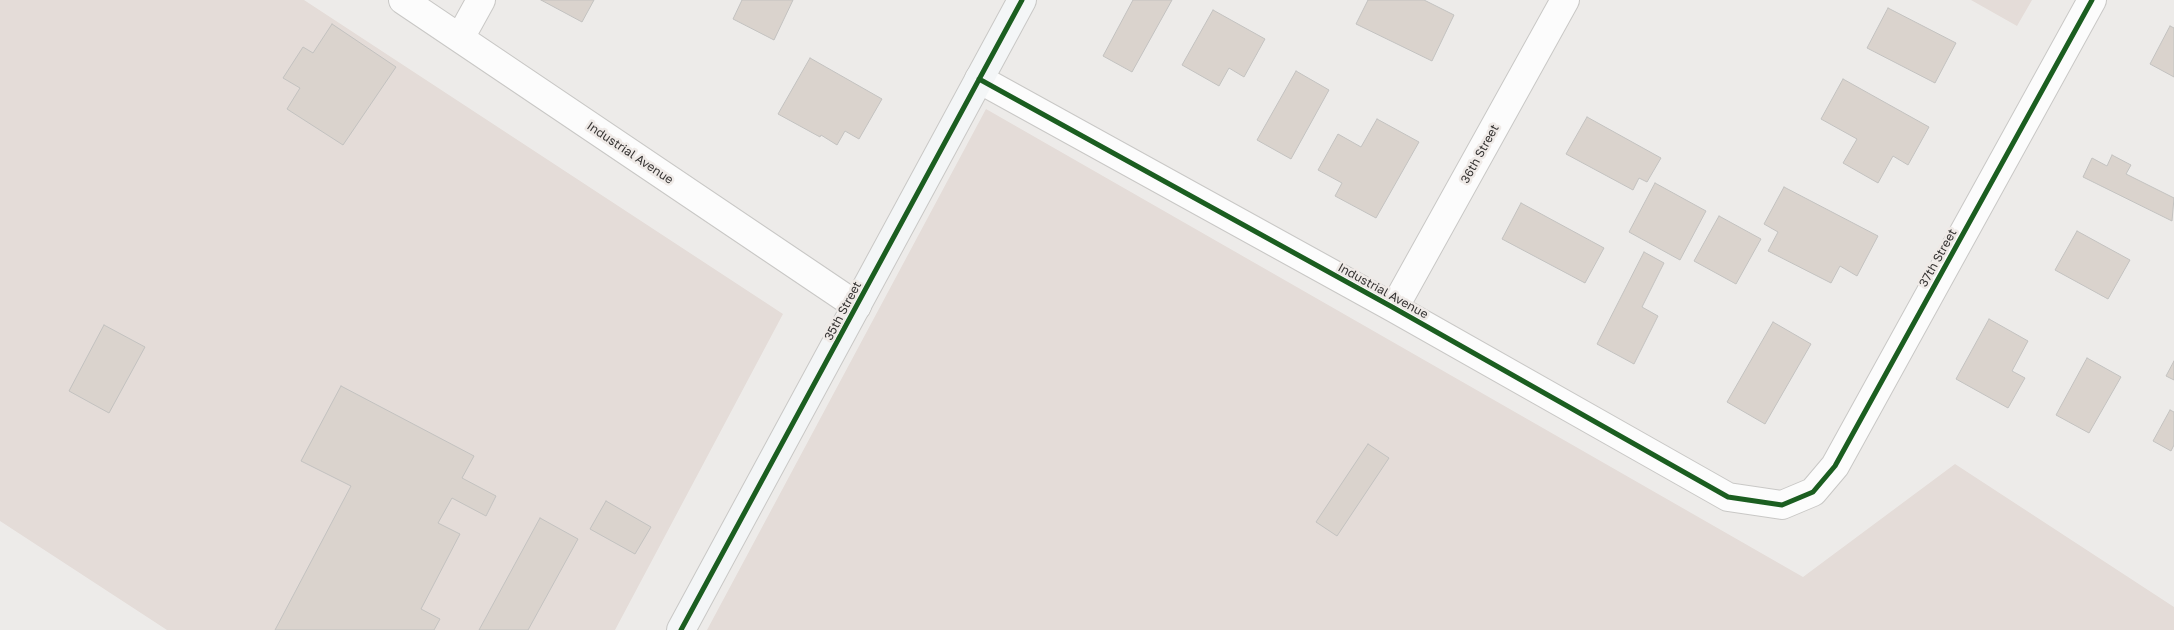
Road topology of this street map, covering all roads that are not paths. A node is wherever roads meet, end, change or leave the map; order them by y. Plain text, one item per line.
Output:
1 (403, 0) edge
2 (480, 0) edge
3 (1022, 0) edge
4 (1565, 0) edge
5 (2092, 0) edge
6 (460, 38) junction
7 (979, 79) junction
8 (857, 306) junction
9 (1394, 308) junction
10 (1782, 505) joint
11 (680, 630) edge

1 - 6 street, Industrial Avenue
2 - 6 street
3 - 7 street, 35th Street
4 - 9 street, 36th Street
5 - 10 street, 37th Street
6 - 8 street, Industrial Avenue
7 - 8 street, 35th Street
7 - 9 street, Industrial Avenue
8 - 11 street, 35th Street
9 - 10 street, Industrial Avenue

